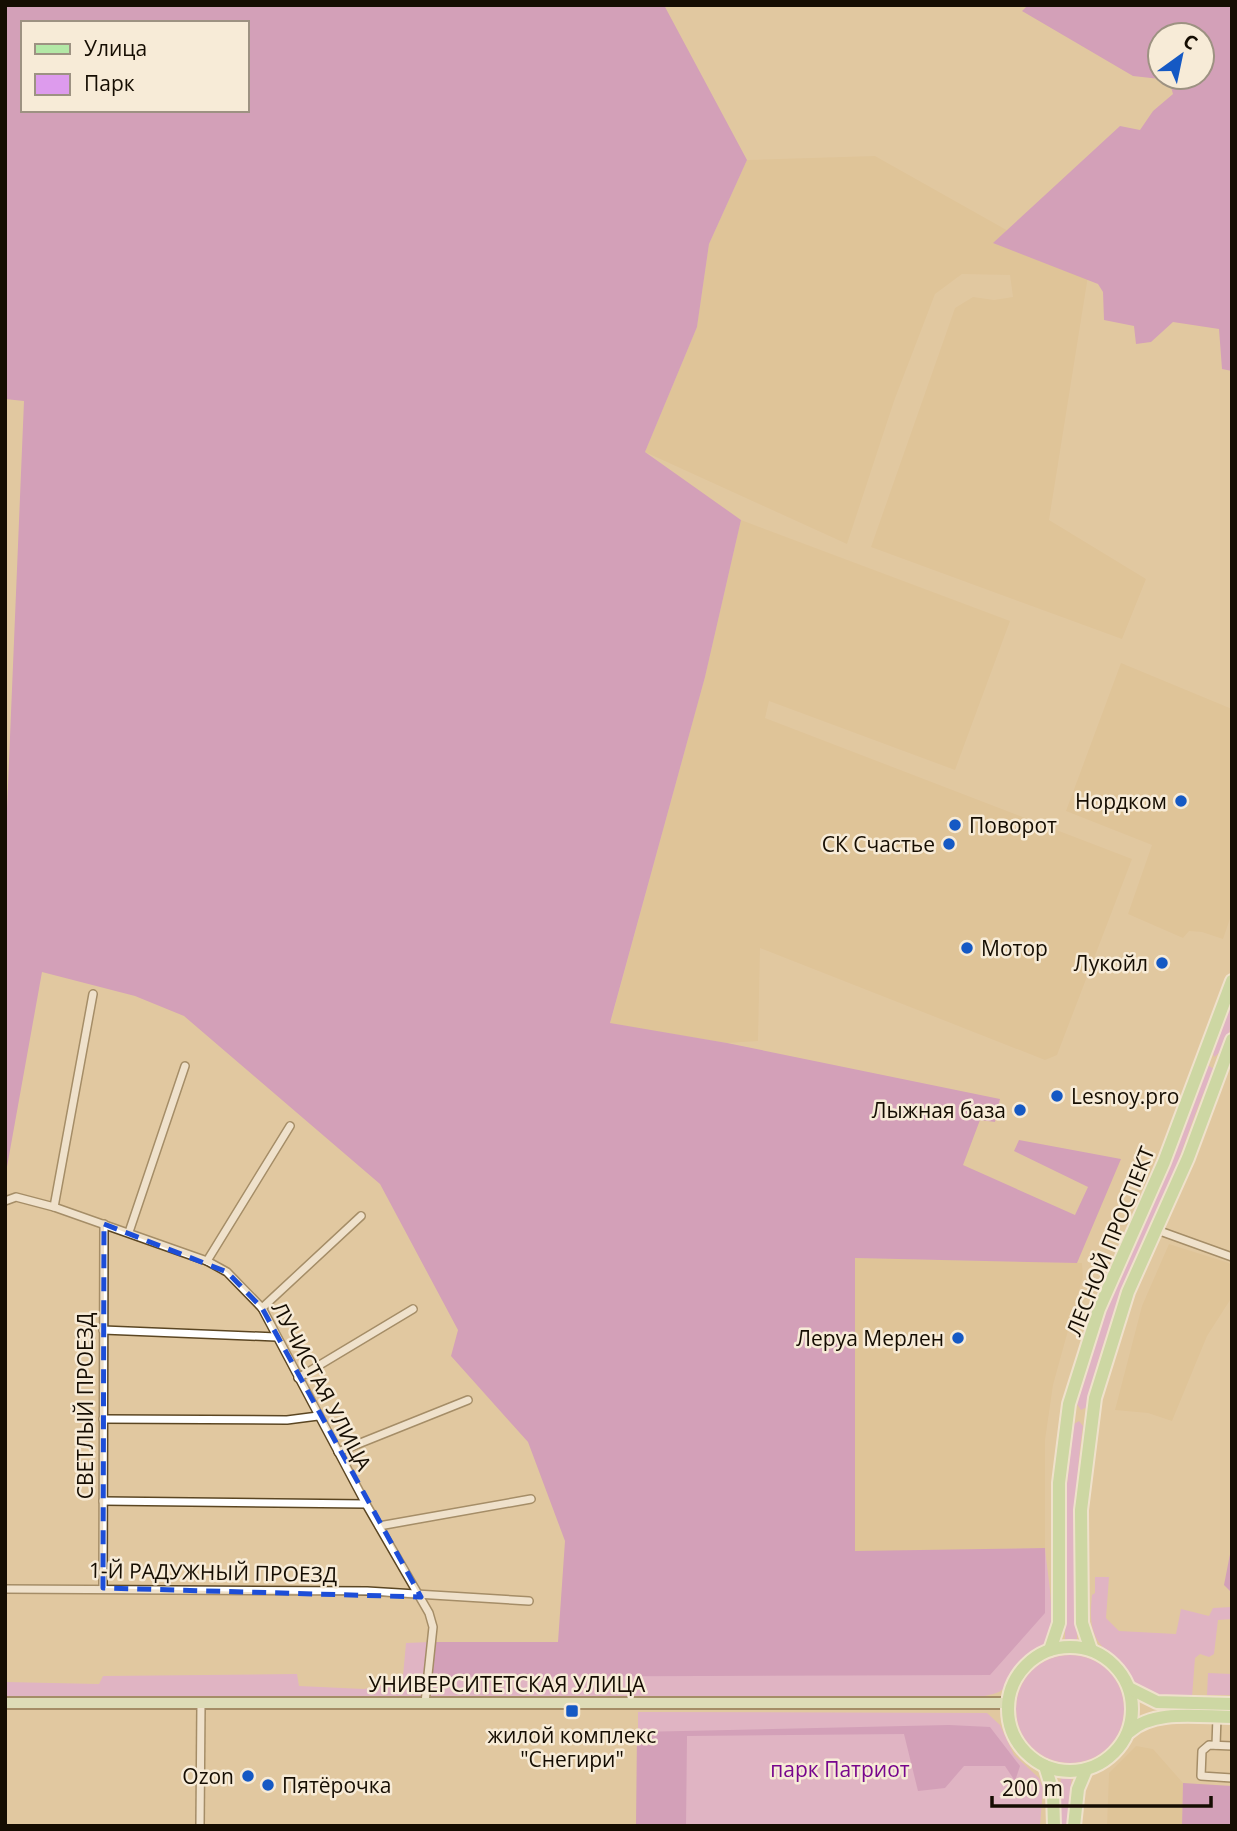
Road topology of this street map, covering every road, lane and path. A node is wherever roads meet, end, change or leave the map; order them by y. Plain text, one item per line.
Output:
1 (1232, 981) edge
2 (93, 994) dead end
3 (1232, 1040) edge
4 (1203, 1055) junction
5 (1224, 1062) junction
6 (185, 1066) dead end
7 (289, 1126) dead end
8 (5, 1201) edge
9 (54, 1208) junction
10 (361, 1216) dead end
11 (104, 1224) junction
12 (1157, 1230) junction
13 (129, 1232) junction
14 (1232, 1257) edge
15 (207, 1261) junction
16 (262, 1308) junction
17 (413, 1309) dead end
18 (103, 1330) junction
19 (276, 1337) junction
20 (298, 1378) junction
21 (468, 1401) dead end
22 (1069, 1404) junction
23 (1093, 1410) junction
24 (318, 1416) junction
25 (103, 1419) junction
26 (1066, 1423) junction
27 (1090, 1425) junction
28 (338, 1452) junction
29 (531, 1499) dead end
30 (103, 1501) junction
31 (366, 1504) junction
32 (379, 1526) junction
33 (103, 1588) junction
34 (5, 1589) edge
35 (421, 1597) junction
36 (529, 1601) dead end
37 (1050, 1650) junction
38 (1091, 1650) junction
39 (1129, 1688) junction
40 (5, 1703) edge
41 (201, 1703) junction
42 (425, 1703) junction
43 (1008, 1703) junction
44 (1232, 1704) edge
45 (1217, 1717) junction
46 (1232, 1717) edge
47 (1128, 1732) junction
48 (1216, 1745) junction
49 (1232, 1746) edge
50 (1045, 1766) junction
51 (1086, 1770) junction
52 (1232, 1778) edge
53 (200, 1826) edge
54 (1054, 1826) edge
55 (1074, 1826) edge

1 - 4 main road, ЛЕСНОЙ ПРОСПЕКТ
2 - 9 street
3 - 5 main road, ЛЕСНОЙ ПРОСПЕКТ
4 - 5 main road
4 - 22 main road, ЛЕСНОЙ ПРОСПЕКТ
5 - 12 main road, ЛЕСНОЙ ПРОСПЕКТ
6 - 13 street
7 - 15 street
8 - 9 street, ЛУЧИСТАЯ УЛИЦА
9 - 11 street, ЛУЧИСТАЯ УЛИЦА
10 - 16 street
11 - 13 street, ЛУЧИСТАЯ УЛИЦА
11 - 18 street, СВЕТЛЫЙ ПРОЕЗД
12 - 14 street
12 - 23 main road, ЛЕСНОЙ ПРОСПЕКТ
13 - 15 street, ЛУЧИСТАЯ УЛИЦА
15 - 16 street, ЛУЧИСТАЯ УЛИЦА
16 - 19 street, ЛУЧИСТАЯ УЛИЦА
17 - 20 street
18 - 19 street
18 - 25 street, СВЕТЛЫЙ ПРОЕЗД
19 - 20 street, ЛУЧИСТАЯ УЛИЦА
20 - 24 street, ЛУЧИСТАЯ УЛИЦА
21 - 28 street
22 - 23 main road
22 - 26 main road, ЛЕСНОЙ ПРОСПЕКТ
23 - 27 main road, ЛЕСНОЙ ПРОСПЕКТ
24 - 25 street
24 - 28 street, ЛУЧИСТАЯ УЛИЦА
25 - 30 street, СВЕТЛЫЙ ПРОЕЗД
26 - 27 main road
26 - 37 main road, ЛЕСНОЙ ПРОСПЕКТ
27 - 38 main road, ЛЕСНОЙ ПРОСПЕКТ
28 - 31 street, ЛУЧИСТАЯ УЛИЦА
29 - 32 street
30 - 31 street
30 - 33 street, СВЕТЛЫЙ ПРОЕЗД
31 - 32 street, ЛУЧИСТАЯ УЛИЦА
32 - 35 street, ЛУЧИСТАЯ УЛИЦА
33 - 34 street, 1-Й РАДУЖНЫЙ ПРОЕЗД
33 - 35 street, 1-Й РАДУЖНЫЙ ПРОЕЗД
35 - 36 street, 1-Й РАДУЖНЫЙ ПРОЕЗД
35 - 42 street, ЛУЧИСТАЯ УЛИЦА
37 - 38 main road
37 - 43 main road
38 - 39 main road
39 - 44 main road
39 - 47 main road
40 - 41 street, УНИВЕРСИТЕТСКАЯ УЛИЦА
41 - 42 street, УНИВЕРСИТЕТСКАЯ УЛИЦА
41 - 53 street
42 - 43 street, УНИВЕРСИТЕТСКАЯ УЛИЦА
43 - 50 main road
45 - 46 main road
45 - 47 main road
45 - 48 street
47 - 51 main road
48 - 49 street
48 - 52 street
50 - 51 main road
50 - 54 main road
51 - 55 main road

